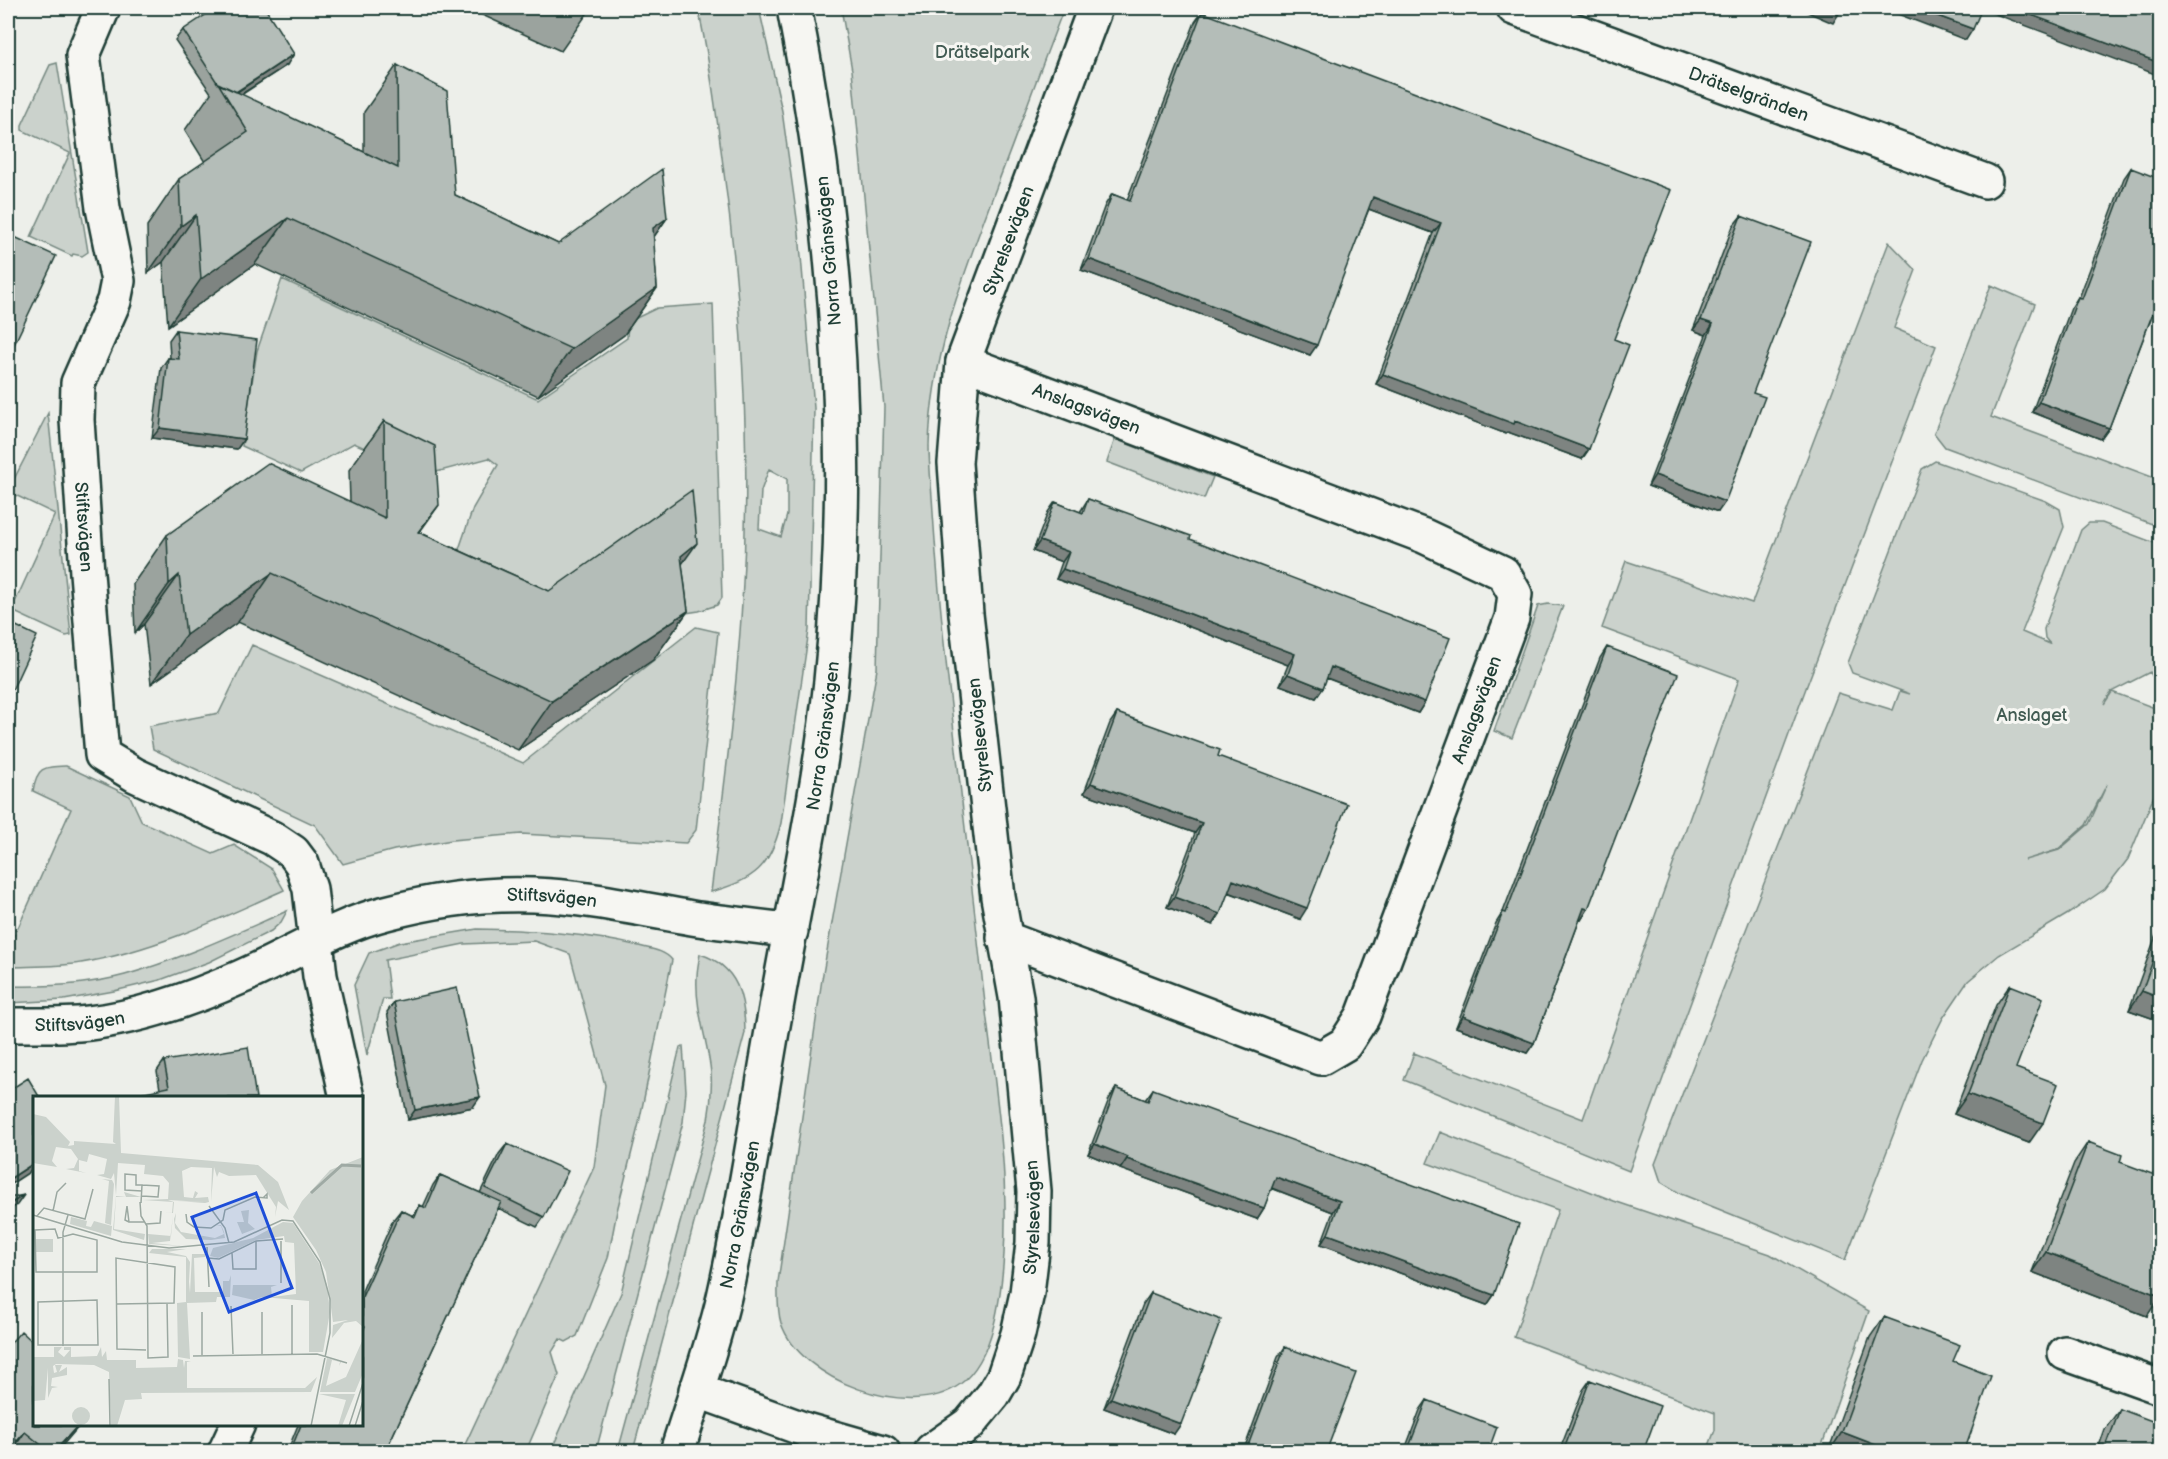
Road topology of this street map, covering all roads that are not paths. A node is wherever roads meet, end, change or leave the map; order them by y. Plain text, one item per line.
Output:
1 (103, 8) edge
2 (794, 8) edge
3 (1095, 8) edge
4 (1514, 8) edge
5 (1985, 181) dead end
6 (963, 362) junction
7 (791, 931) junction
8 (1004, 938) junction
9 (316, 940) junction
10 (8, 1025) edge
11 (347, 1096) edge
12 (2065, 1353) dead end
13 (2160, 1387) edge
14 (696, 1390) junction
15 (238, 1426) edge
16 (929, 1451) edge
17 (225, 1452) edge
18 (676, 1452) edge
19 (883, 1452) edge

1 - 9 street, Stiftsvägen
2 - 7 street, Norra Gränsvägen
3 - 6 street, Styrelsevägen
4 - 5 street, Drätselgränden
6 - 8 street, Styrelsevägen
6 - 8 street, Anslagsvägen
7 - 9 street, Stiftsvägen
7 - 14 street, Norra Gränsvägen
8 - 16 street, Styrelsevägen
9 - 10 street, Stiftsvägen
9 - 11 street, Stiftsvägen
12 - 13 street
14 - 18 street, Norra Gränsvägen
14 - 19 street
15 - 17 street

